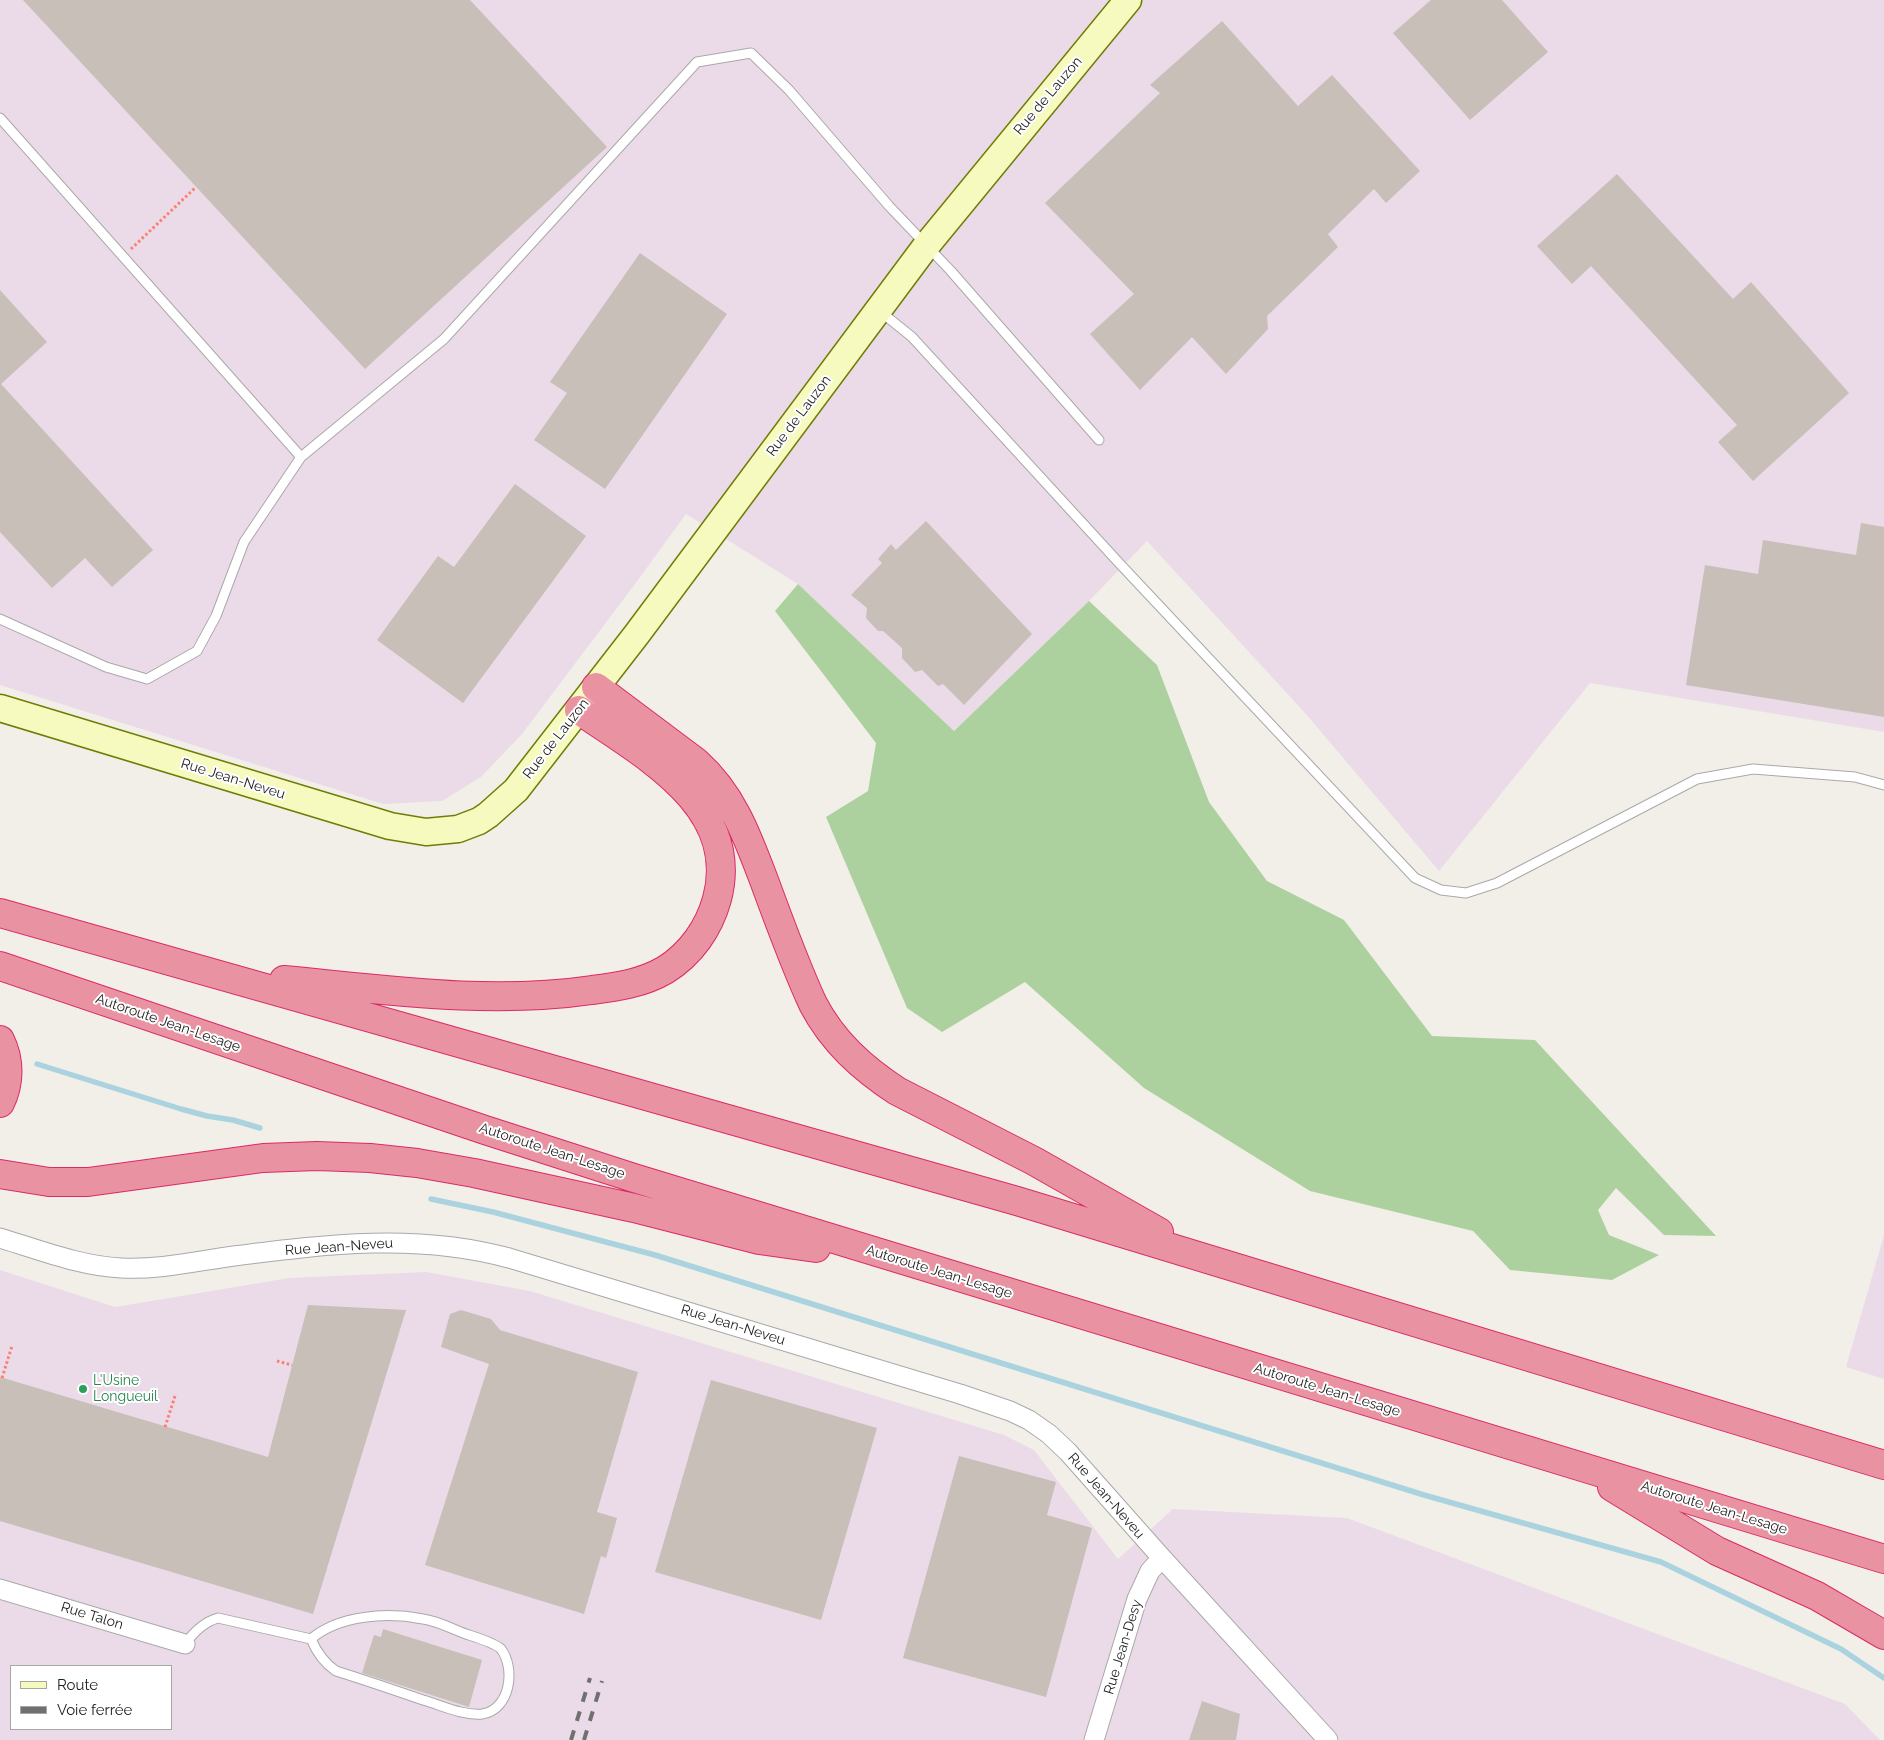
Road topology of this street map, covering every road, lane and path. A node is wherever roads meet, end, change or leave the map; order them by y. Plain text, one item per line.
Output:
1 (1128, 0) edge
2 (0, 118) edge
3 (196, 187) dead end
4 (926, 246) junction
5 (123, 257) junction
6 (878, 310) junction
7 (1099, 440) dead end
8 (301, 457) junction
9 (0, 619) edge
10 (596, 687) junction
11 (0, 708) edge
12 (579, 710) junction
13 (1884, 785) edge
14 (468, 826) joint
15 (0, 913) edge
16 (0, 966) edge
17 (204, 972) junction
18 (0, 1040) edge
19 (0, 1103) edge
20 (0, 1174) edge
21 (0, 1238) edge
22 (1204, 1257) junction
23 (911, 1263) junction
24 (12, 1346) dead end
25 (277, 1361) dead end
26 (292, 1365) dead end
27 (2, 1378) dead end
28 (174, 1396) dead end
29 (165, 1427) dead end
30 (1884, 1464) edge
31 (1579, 1467) junction
32 (1162, 1558) junction
33 (1884, 1559) edge
34 (0, 1589) edge
35 (1884, 1635) edge
36 (311, 1640) junction
37 (185, 1644) joint
38 (1094, 1740) edge
39 (1328, 1740) edge

1 - 4 street, Rue de Lauzon
2 - 5 lane
3 - 5 path
4 - 6 street, Rue de Lauzon
4 - 7 lane
4 - 8 lane
5 - 8 lane
6 - 10 street, Rue de Lauzon
6 - 13 lane
8 - 9 lane
10 - 12 street, Rue de Lauzon
10 - 22 highway
11 - 14 street, Rue Jean-Neveu
12 - 14 street, Rue de Lauzon
12 - 17 highway
15 - 17 highway
16 - 23 highway, Autoroute Jean-Lesage
17 - 22 highway
18 - 19 highway
20 - 23 highway
21 - 32 street, Rue Jean-Neveu
22 - 30 highway
23 - 31 highway, Autoroute Jean-Lesage
24 - 27 path
25 - 26 path
28 - 29 path
31 - 33 highway, Autoroute Jean-Lesage
31 - 35 highway
32 - 38 street, Rue Jean-Desy
32 - 39 street, Rue Jean-Neveu
34 - 37 street, Rue Talon
36 - 36 lane
36 - 37 lane

